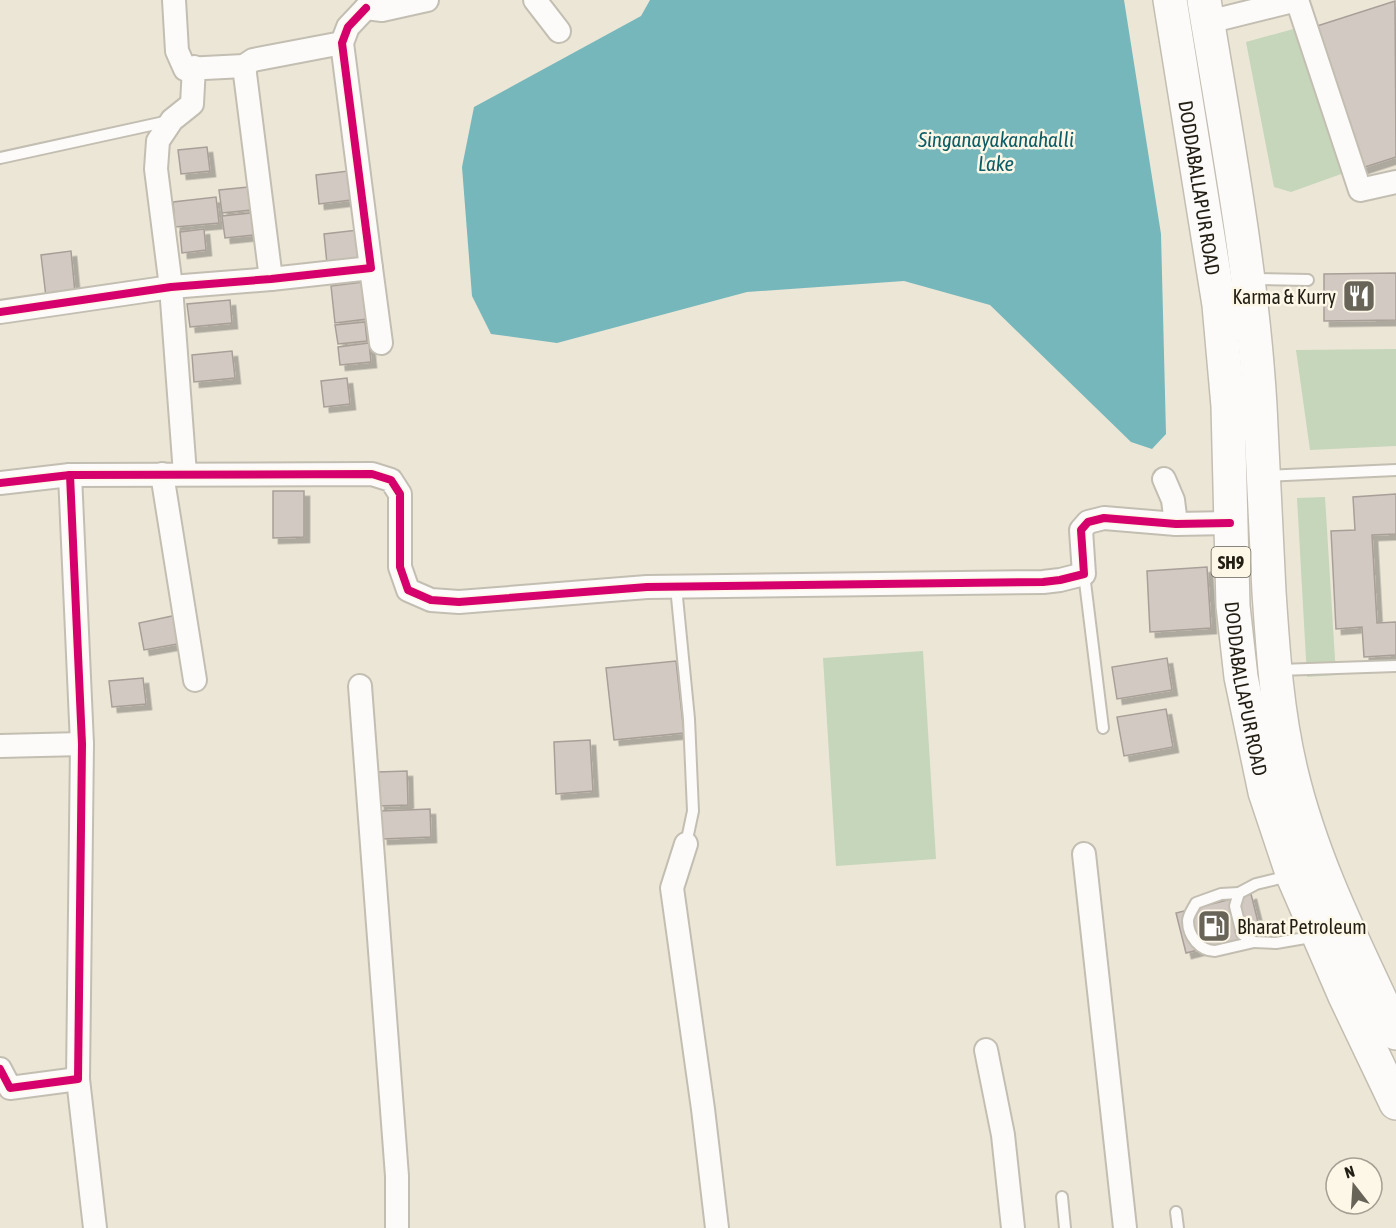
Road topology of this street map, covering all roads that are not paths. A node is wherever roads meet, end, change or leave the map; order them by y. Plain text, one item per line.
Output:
1 (174, 0) edge
2 (427, 0) edge
3 (535, 0) edge
4 (1170, 0) edge
5 (1297, 0) edge
6 (365, 4) edge
7 (1206, 11) edge
8 (559, 31) dead end
9 (342, 44) junction
10 (244, 66) junction
11 (194, 67) junction
12 (172, 120) junction
13 (0, 158) edge
14 (1396, 182) edge
15 (371, 268) junction
16 (271, 279) junction
17 (1247, 279) junction
18 (1308, 280) dead end
19 (171, 287) junction
20 (0, 312) edge
21 (381, 343) dead end
22 (1396, 470) edge
23 (162, 474) junction
24 (185, 474) junction
25 (70, 475) junction
26 (1263, 476) junction
27 (1164, 479) dead end
28 (0, 483) edge
29 (1230, 523) junction
30 (1176, 524) junction
31 (1084, 574) junction
32 (676, 587) junction
33 (1396, 666) edge
34 (1274, 670) junction
35 (195, 680) dead end
36 (360, 686) dead end
37 (1103, 728) dead end
38 (82, 744) junction
39 (0, 746) edge
40 (686, 844) joint
41 (1084, 854) dead end
42 (1293, 876) junction
43 (1239, 893) junction
44 (1332, 931) junction
45 (1254, 942) junction
46 (1395, 1029) edge
47 (986, 1050) dead end
48 (0, 1069) edge
49 (78, 1079) junction
50 (1396, 1103) edge
51 (1062, 1197) dead end
52 (1176, 1212) dead end
53 (95, 1228) edge
54 (397, 1228) edge
55 (717, 1228) edge
56 (1013, 1228) edge
57 (1065, 1228) edge
58 (1125, 1228) edge
59 (1178, 1228) edge

1 - 11 street
2 - 6 street
3 - 8 street
4 - 29 main road, DODDABALLAPUR ROAD / SH9
5 - 7 street
5 - 14 street
6 - 9 street
7 - 17 main road, DODDABALLAPUR ROAD / SH9
9 - 10 street
9 - 15 street
10 - 11 street
10 - 16 street
11 - 12 street
12 - 13 lane
12 - 19 street
15 - 16 street
15 - 21 street
16 - 19 street
17 - 18 lane
17 - 26 main road, DODDABALLAPUR ROAD / SH9
19 - 20 street
19 - 24 street
22 - 26 lane
23 - 24 street
23 - 25 street
23 - 35 street
24 - 32 street
25 - 28 street
25 - 38 street
26 - 34 main road, DODDABALLAPUR ROAD / SH9
27 - 30 street
29 - 30 street
29 - 42 main road, DODDABALLAPUR ROAD / SH9
30 - 31 street
31 - 32 street
31 - 37 lane
32 - 40 lane
33 - 34 lane
34 - 44 main road, DODDABALLAPUR ROAD / SH9
36 - 54 street
38 - 39 street
38 - 49 street
40 - 55 street
41 - 58 street
42 - 43 lane
42 - 44 main road, DODDABALLAPUR ROAD / SH9
43 - 45 lane
43 - 45 lane
44 - 45 lane
44 - 46 main road, DODDABALLAPUR ROAD / SH9
44 - 50 main road, DODDABALLAPUR ROAD / SH9
47 - 56 street
48 - 49 street
49 - 53 street
51 - 57 lane
52 - 59 lane

